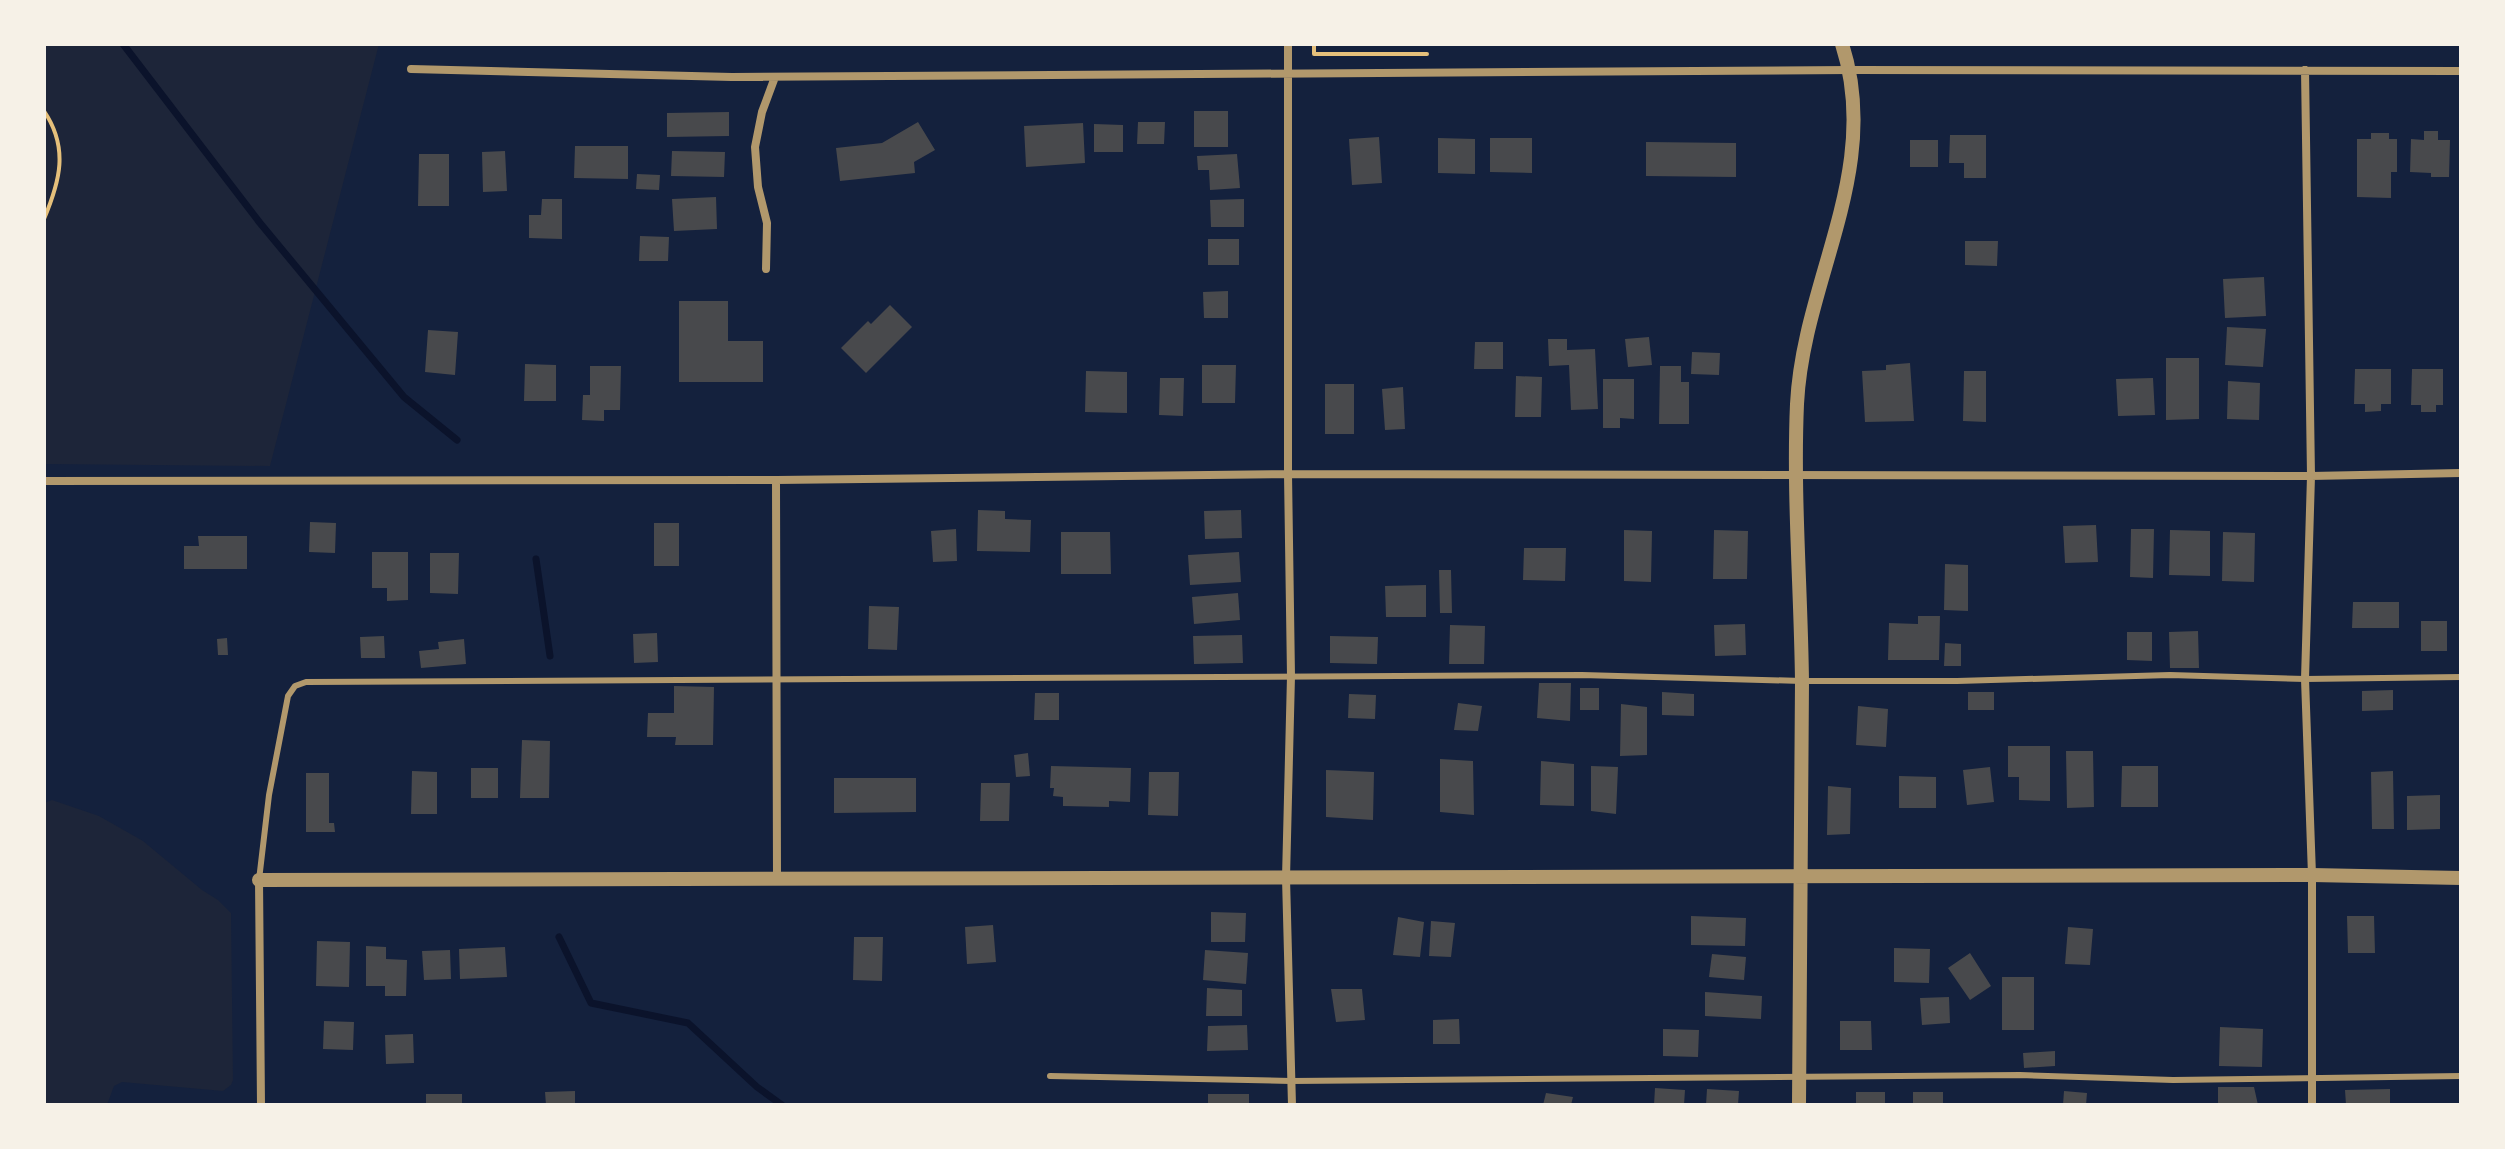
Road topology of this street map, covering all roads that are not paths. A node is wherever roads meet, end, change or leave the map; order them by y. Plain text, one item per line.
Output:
1 (1288, 44) edge
2 (1842, 44) edge
3 (411, 69) dead end
4 (1850, 70) junction
5 (2305, 70) junction
6 (2461, 71) edge
7 (1289, 75) junction
8 (775, 77) junction
9 (766, 269) dead end
10 (2461, 473) edge
11 (1288, 474) junction
12 (1798, 475) junction
13 (2311, 476) junction
14 (776, 480) junction
15 (44, 481) edge
16 (1291, 676) junction
17 (2461, 677) edge
18 (2305, 679) junction
19 (776, 680) junction
20 (1802, 681) junction
21 (2312, 875) junction
22 (1800, 877) junction
23 (1286, 878) junction
24 (2461, 878) edge
25 (259, 880) junction
26 (777, 880) junction
27 (1050, 1076) dead end
28 (2461, 1076) edge
29 (1799, 1078) junction
30 (2312, 1079) junction
31 (1291, 1081) junction
32 (261, 1105) edge
33 (1292, 1105) edge
34 (1799, 1105) edge
35 (2312, 1105) edge

1 - 7 street
2 - 4 street
3 - 8 street
4 - 5 street
4 - 7 street
4 - 12 street
5 - 6 street
5 - 13 street
7 - 8 street
7 - 11 street
8 - 9 street
10 - 13 street
11 - 12 street
11 - 14 street
11 - 16 street
12 - 13 street
12 - 20 street
13 - 18 street
14 - 15 street
14 - 19 street
16 - 19 lane
16 - 20 lane
16 - 23 street
17 - 18 lane
18 - 20 lane
18 - 21 street
19 - 25 lane
19 - 26 street
20 - 22 street
21 - 22 street
21 - 24 street
21 - 30 street
22 - 23 street
22 - 29 street
23 - 26 street
23 - 31 street
25 - 26 street
25 - 32 street
27 - 31 lane
28 - 30 lane
29 - 30 lane
29 - 31 lane
29 - 34 street
30 - 35 street
31 - 33 street

